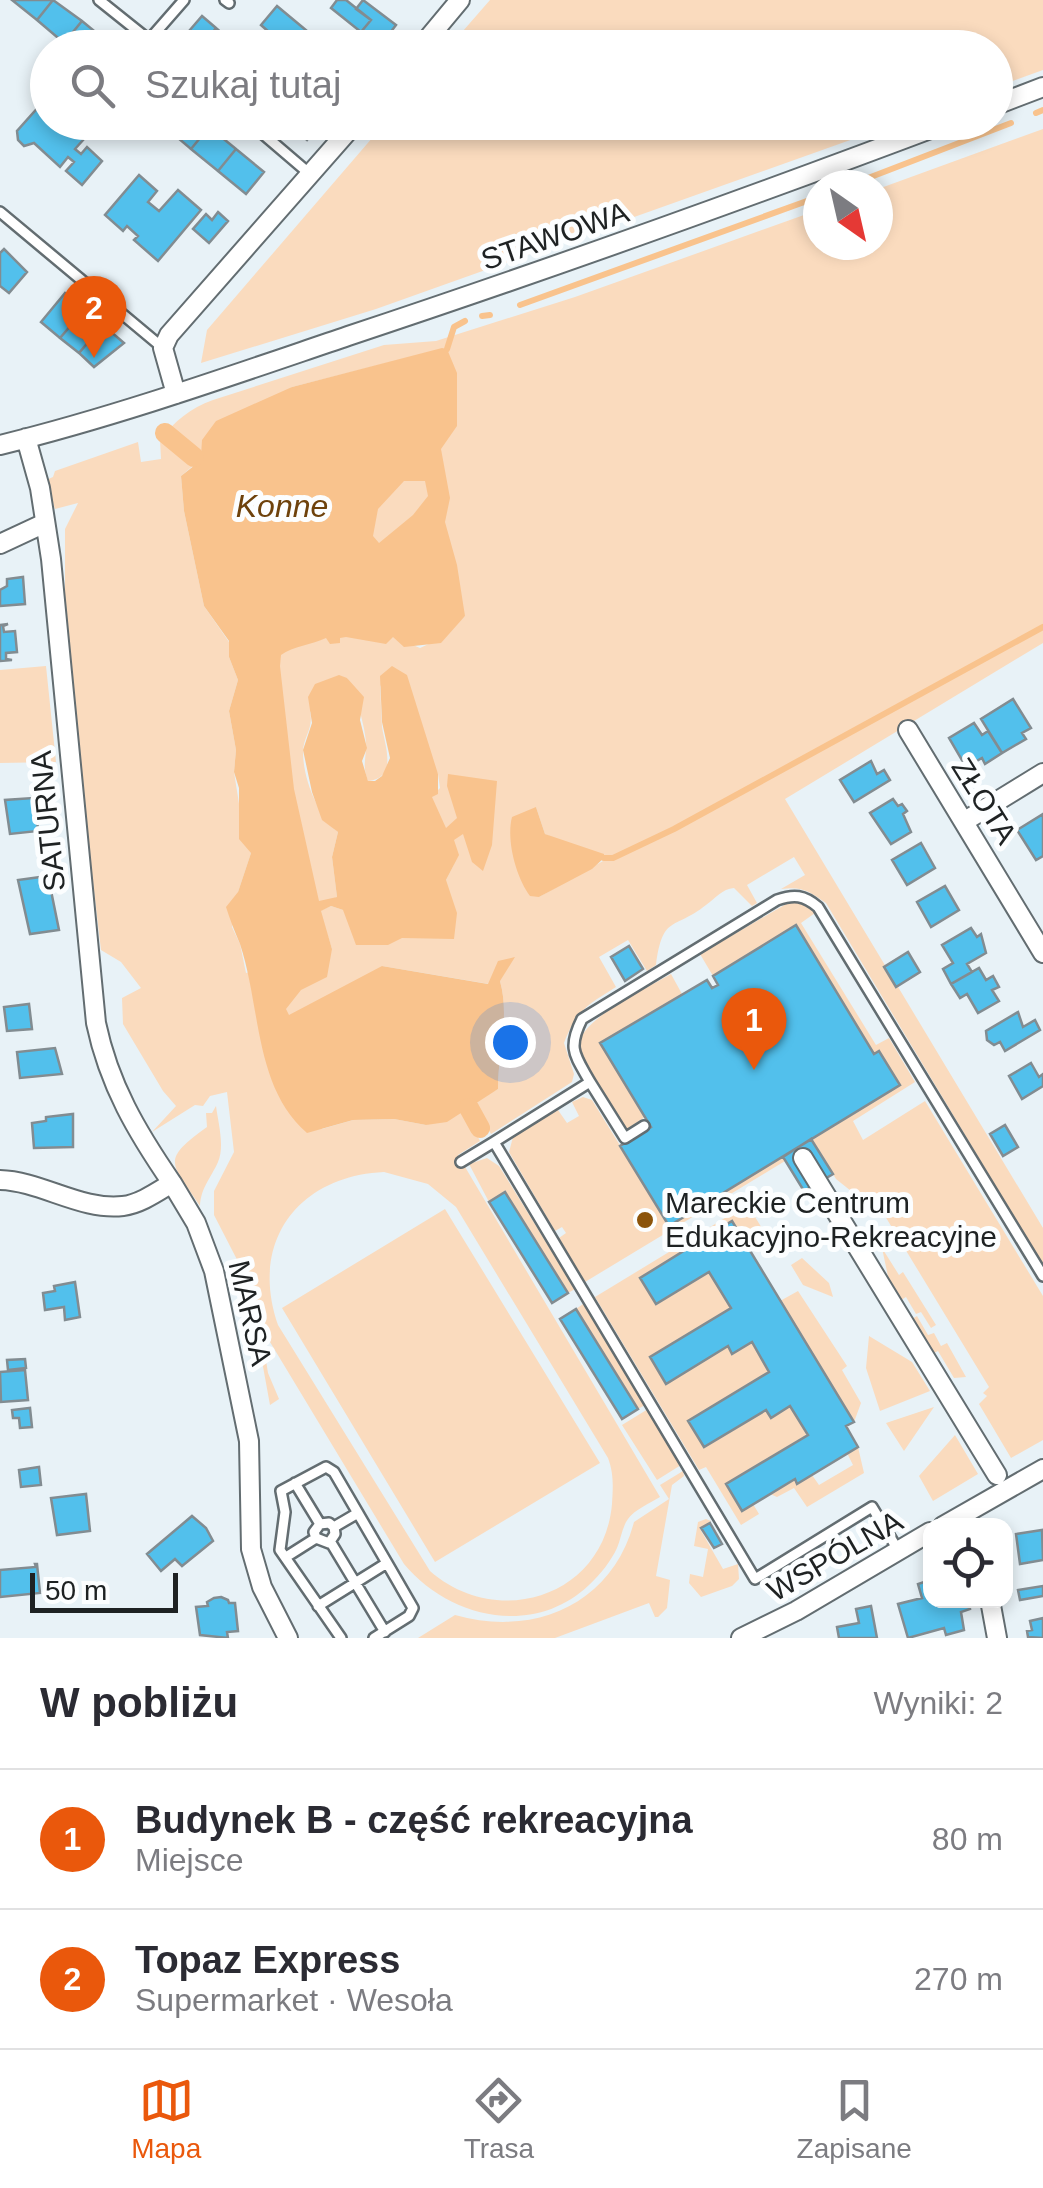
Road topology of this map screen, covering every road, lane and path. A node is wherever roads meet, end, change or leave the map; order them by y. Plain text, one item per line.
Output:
1 (99, 0) edge
2 (184, 0) edge
3 (452, 3) edge
4 (136, 30) edge
5 (157, 30) edge
6 (433, 30) edge
7 (1043, 87) edge
8 (1013, 98) edge
9 (270, 140) edge
10 (341, 140) edge
11 (900, 140) edge
12 (311, 175) junction
13 (0, 212) edge
14 (163, 348) junction
15 (176, 394) junction
16 (26, 438) junction
17 (0, 444) edge
18 (46, 523) junction
19 (0, 544) edge
20 (908, 730) dead end
21 (1043, 774) edge
22 (965, 821) junction
23 (1043, 953) edge
24 (590, 1082) junction
25 (644, 1126) dead end
26 (494, 1142) junction
27 (803, 1158) dead end
28 (462, 1162) dead end
29 (0, 1180) edge
30 (172, 1183) junction
31 (1043, 1276) edge
32 (1043, 1469) edge
33 (997, 1475) dead end
34 (295, 1483) junction
35 (358, 1513) junction
36 (974, 1517) edge
37 (320, 1524) junction
38 (334, 1527) junction
39 (923, 1536) edge
40 (316, 1538) junction
41 (330, 1542) junction
42 (899, 1551) junction
43 (286, 1557) junction
44 (388, 1563) junction
45 (355, 1583) junction
46 (318, 1606) junction
47 (991, 1608) edge
48 (384, 1632) junction
49 (770, 1632) edge
50 (288, 1638) edge
51 (342, 1638) edge
52 (374, 1638) edge
53 (741, 1638) edge
54 (997, 1638) edge

1 - 4 lane
2 - 5 lane
3 - 6 street
7 - 8 street
9 - 12 lane
10 - 12 street
11 - 15 street, STAWOWA
12 - 14 street
13 - 14 lane
14 - 15 street
15 - 16 street, STAWOWA
16 - 17 street, STAWOWA
16 - 18 street, SATURNA
18 - 19 street
18 - 30 street, SATURNA
20 - 22 street, ZŁOTA
21 - 22 street
22 - 23 street, ZŁOTA
24 - 25 lane
24 - 26 lane
24 - 31 lane
26 - 28 lane
26 - 42 lane
27 - 33 street
29 - 30 street
30 - 50 street, MARSA
32 - 36 street, WSPÓLNA
34 - 35 lane
34 - 37 lane
34 - 43 lane
35 - 38 lane
35 - 44 lane
37 - 38 lane
37 - 40 lane
38 - 41 lane
39 - 42 street, WSPÓLNA
40 - 41 lane
40 - 43 lane
41 - 45 lane
42 - 49 street, WSPÓLNA
43 - 46 lane
44 - 45 lane
44 - 48 lane
45 - 46 lane
45 - 48 lane
46 - 51 lane
47 - 54 street
48 - 52 lane
49 - 53 street

